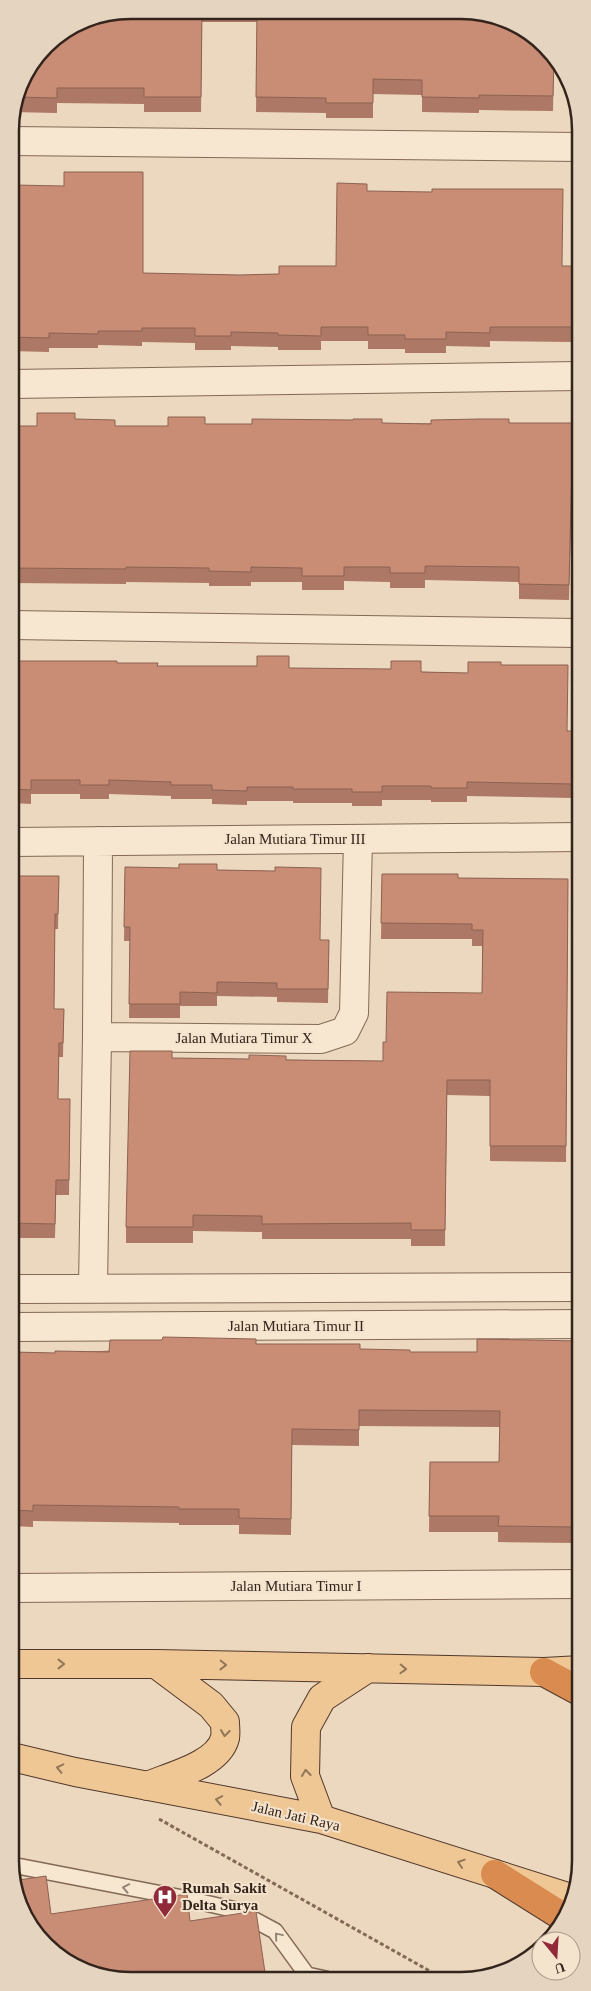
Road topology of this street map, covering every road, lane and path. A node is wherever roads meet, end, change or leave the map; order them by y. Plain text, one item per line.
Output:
1 (19, 141) edge
2 (572, 147) edge
3 (572, 376) edge
4 (19, 384) edge
5 (19, 625) edge
6 (572, 633) edge
7 (572, 837) edge
8 (358, 839) junction
9 (98, 841) junction
10 (19, 842) edge
11 (97, 1037) junction
12 (572, 1287) edge
13 (93, 1288) junction
14 (19, 1289) edge
15 (572, 1324) edge
16 (19, 1328) edge
17 (572, 1584) edge
18 (19, 1588) edge
19 (19, 1664) edge
20 (156, 1664) junction
21 (368, 1668) junction
22 (572, 1670) edge
23 (544, 1672) junction
24 (572, 1688) edge
25 (19, 1759) edge
26 (147, 1786) junction
27 (152, 1815) dead end
28 (322, 1819) junction
29 (19, 1866) edge
30 (495, 1874) junction
31 (566, 1897) edge
32 (559, 1914) edge
33 (305, 1972) edge
34 (432, 1972) edge

1 - 2 street
3 - 4 street
5 - 6 street
7 - 8 street, Jalan Mutiara Timur III
8 - 9 street, Jalan Mutiara Timur III
8 - 11 street, Jalan Mutiara Timur X
9 - 10 street, Jalan Mutiara Timur III
9 - 11 street
11 - 13 street
12 - 13 street
13 - 14 street
15 - 16 street, Jalan Mutiara Timur II
17 - 18 street, Jalan Mutiara Timur I
19 -> 20 main road
20 -> 21 main road
20 -> 26 main road
21 -> 23 main road
28 -> 21 main road
22 - 23 main road
23 - 24 highway
26 -> 25 main road, Jalan Jati Raya
28 -> 26 main road, Jalan Jati Raya
27 - 34 path
30 -> 28 main road, Jalan Jati Raya
33 -> 29 lane
30 - 31 main road, Jalan Jati Raya
30 - 32 highway

